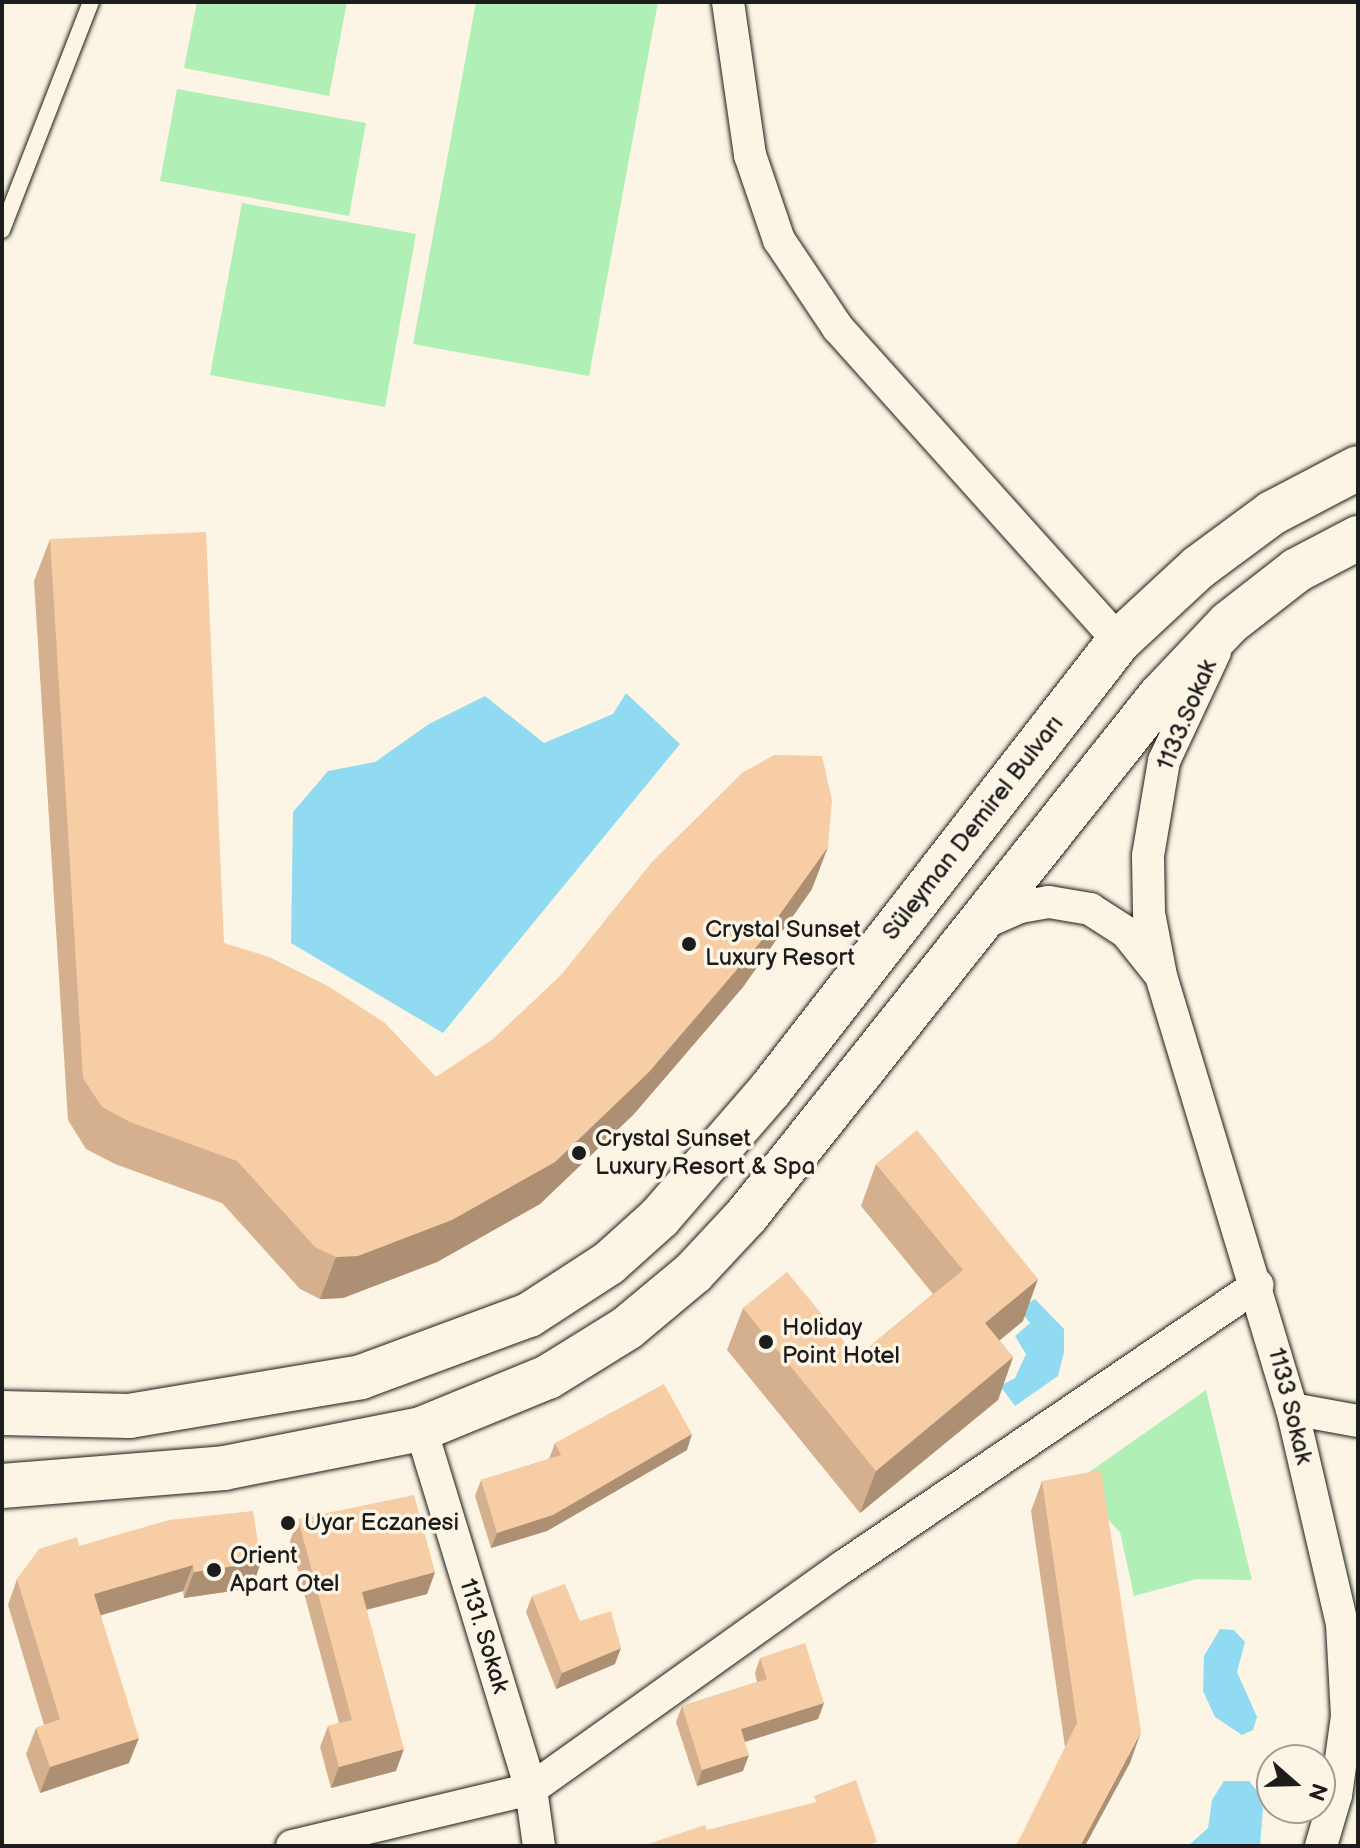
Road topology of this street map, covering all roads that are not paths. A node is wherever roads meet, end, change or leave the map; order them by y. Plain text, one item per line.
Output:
1 (91, 2) edge
2 (728, 2) edge
3 (2, 230) edge
4 (1358, 468) edge
5 (1358, 538) edge
6 (1229, 623) junction
7 (1119, 641) junction
8 (978, 925) junction
9 (1161, 976) junction
10 (1257, 1285) junction
11 (1292, 1409) junction
12 (2, 1413) edge
13 (1358, 1421) edge
14 (421, 1429) junction
15 (2, 1486) edge
16 (531, 1789) junction
17 (292, 1846) edge
18 (539, 1846) edge
19 (1321, 1846) edge

1 - 3 lane
2 - 7 street
4 - 7 main road, Süleyman Demirel Bulvarı
5 - 6 main road
6 - 8 main road
6 - 9 street, 1133.Sokak
7 - 12 main road, Süleyman Demirel Bulvarı
8 - 9 street
8 - 14 main road
9 - 10 street, 1133 Sokak
10 - 11 street, 1133 Sokak
10 - 16 street
11 - 13 street
11 - 19 street, 1133 Sokak
14 - 15 main road
14 - 16 street, 1131. Sokak
16 - 17 street
16 - 18 street, 1131. Sokak

